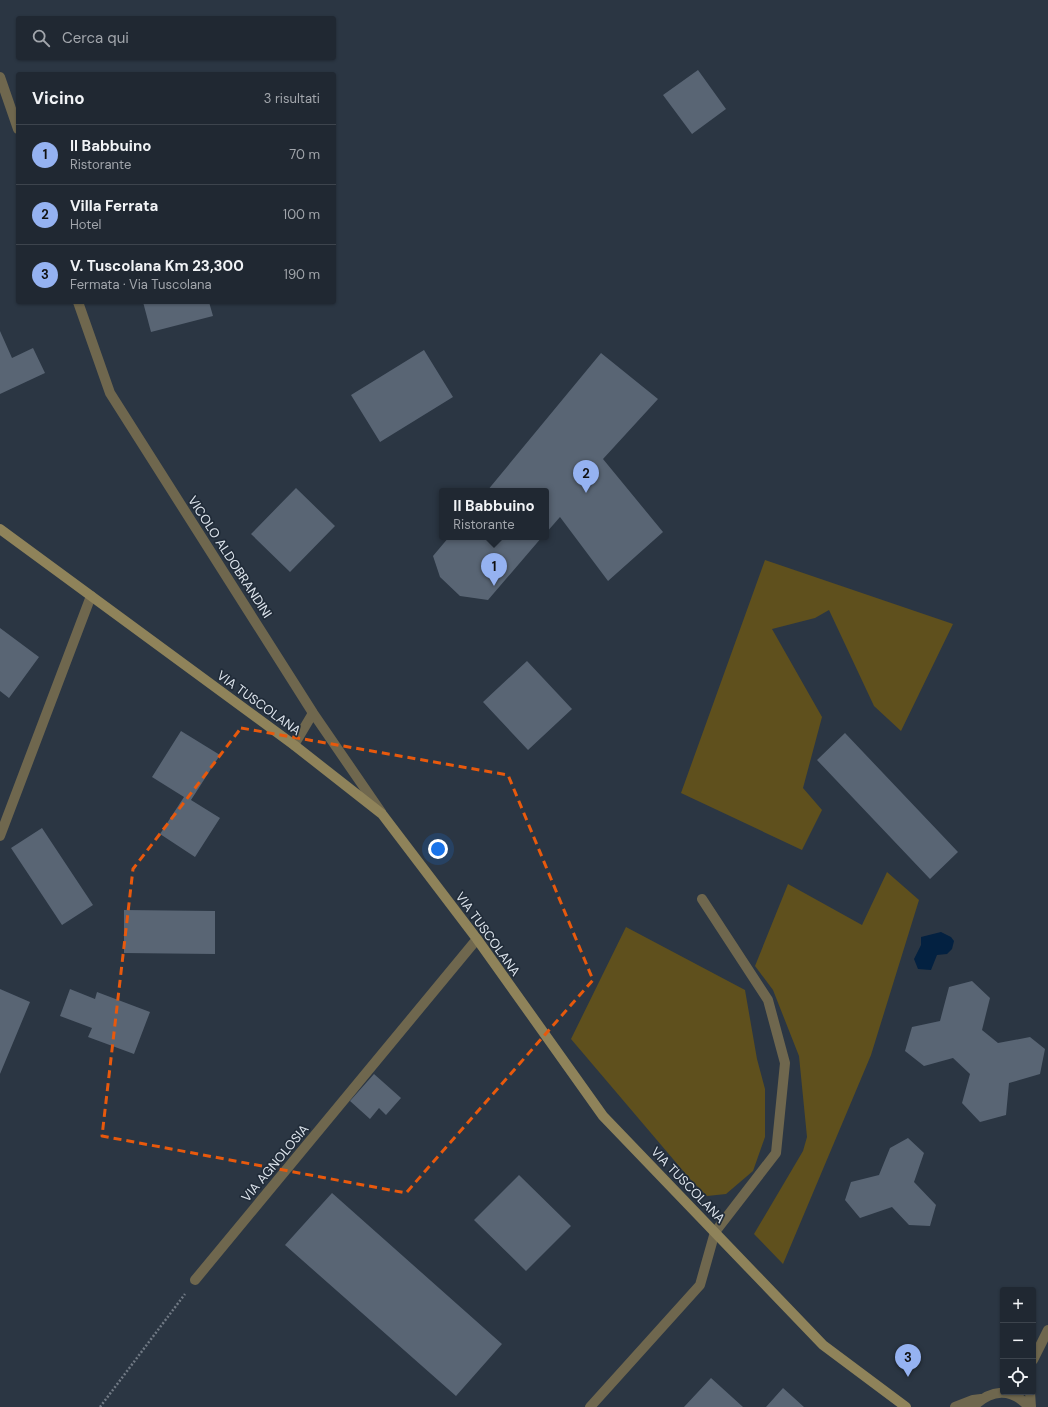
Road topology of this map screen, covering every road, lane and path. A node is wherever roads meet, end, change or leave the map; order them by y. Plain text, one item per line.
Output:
1 (0, 77) edge
2 (16, 123) edge
3 (79, 304) edge
4 (0, 529) edge
5 (91, 596) junction
6 (313, 713) junction
7 (294, 745) junction
8 (382, 814) junction
9 (0, 836) edge
10 (702, 899) dead end
11 (477, 939) junction
12 (715, 1232) junction
13 (195, 1280) joint
14 (1048, 1330) edge
15 (1034, 1359) edge
16 (1000, 1386) edge
17 (1030, 1395) edge
18 (984, 1397) junction
19 (100, 1407) edge
20 (590, 1407) edge
21 (906, 1407) edge
22 (955, 1407) edge
23 (973, 1407) edge
24 (1030, 1407) edge

1 - 2 street
3 - 6 street, VICOLO ALDOBRANDINI
4 - 5 main road, VIA TUSCOLANA
5 - 7 main road, VIA TUSCOLANA
5 - 9 street
6 - 7 street
6 - 8 street, VICOLO ALDOBRANDINI
7 - 8 main road, VIA TUSCOLANA
8 - 11 main road, VIA TUSCOLANA
10 - 12 street
11 - 12 main road, VIA TUSCOLANA
11 - 13 street, VIA AGNOLOSIA
12 - 20 street
12 - 21 main road, VIA TUSCOLANA
13 - 19 path
14 - 15 street
16 - 18 street
17 - 24 street
18 - 22 street
18 - 23 street
18 - 24 street

